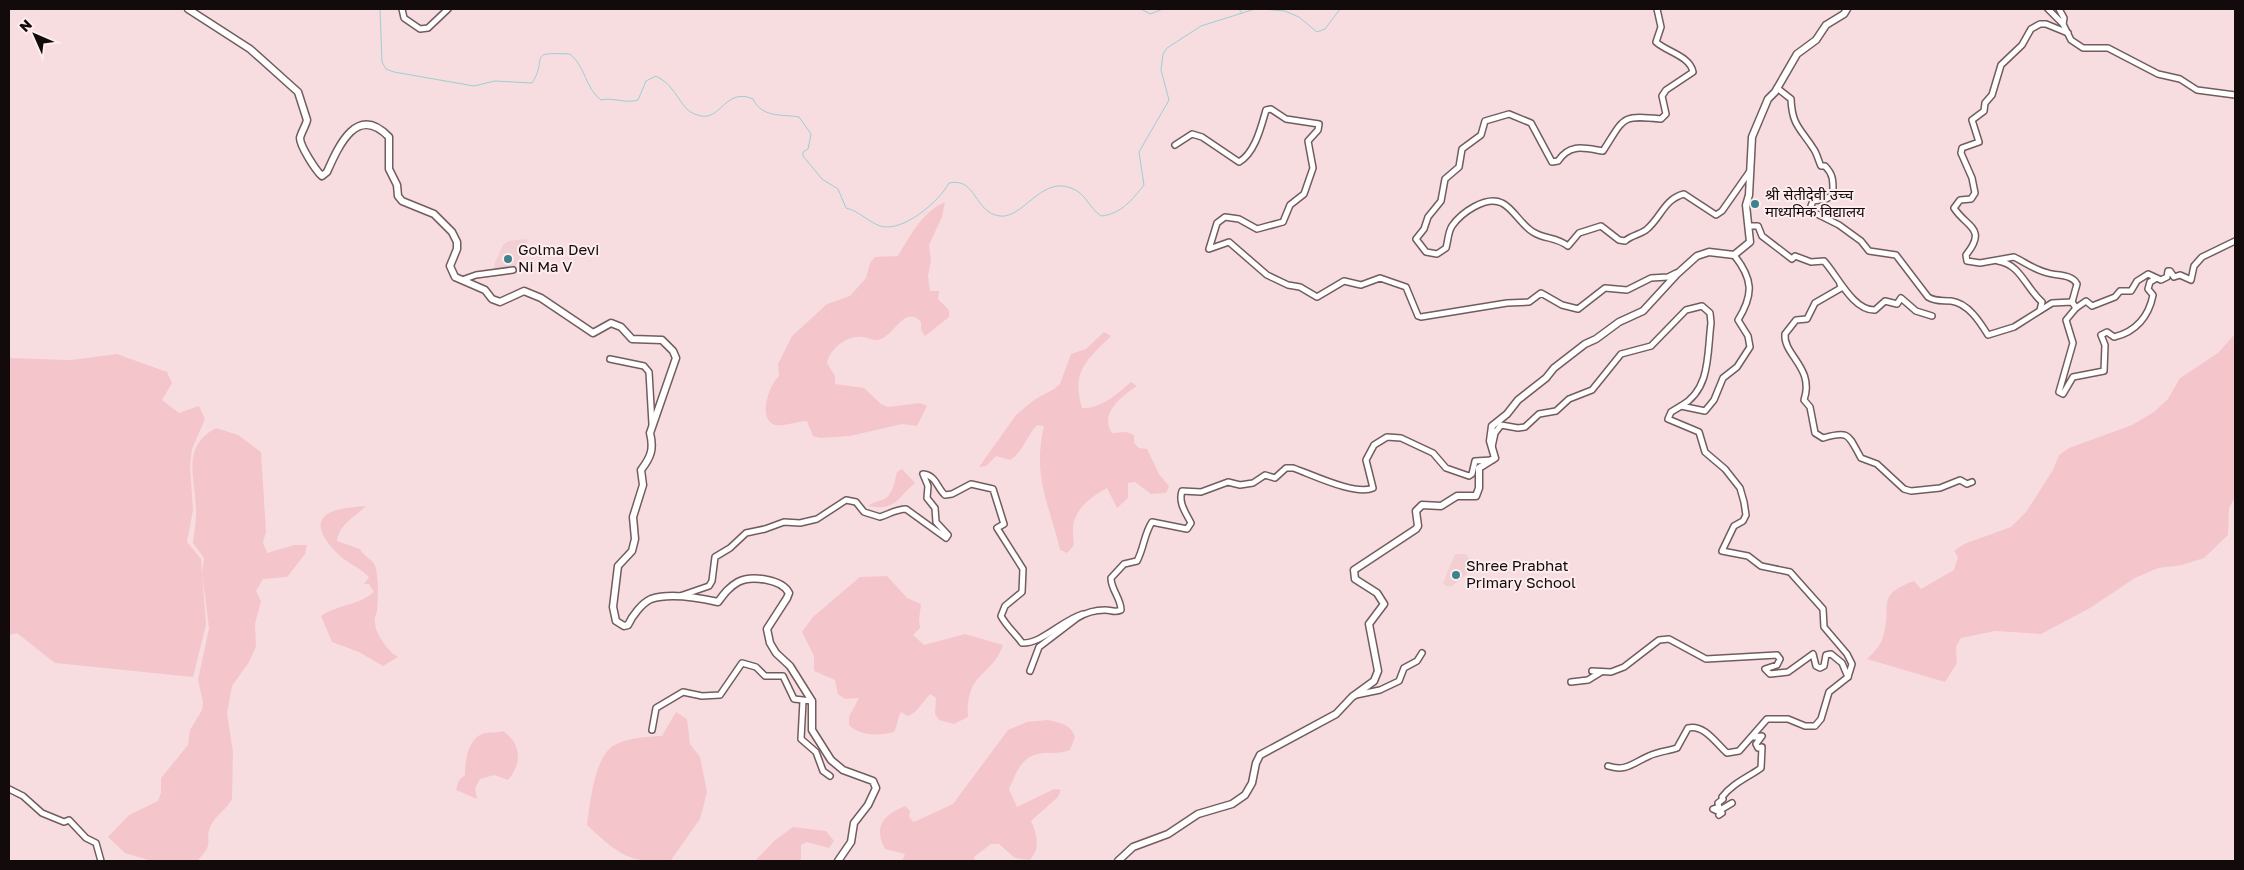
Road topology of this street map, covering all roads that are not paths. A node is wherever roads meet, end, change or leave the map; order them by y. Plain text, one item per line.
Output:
1 (188, 9) edge
2 (402, 9) edge
3 (448, 9) edge
4 (1657, 9) edge
5 (1848, 9) edge
6 (2048, 9) edge
7 (2059, 9) edge
8 (2063, 24) junction
9 (2068, 33) junction
10 (1777, 88) junction
11 (2235, 95) edge
12 (1175, 145) dead end
13 (1750, 171) junction
14 (1749, 226) junction
15 (2235, 241) edge
16 (1734, 255) junction
17 (1992, 260) junction
18 (514, 270) dead end
19 (1677, 274) junction
20 (2155, 278) junction
21 (462, 280) junction
22 (1840, 284) junction
23 (2072, 302) junction
24 (2076, 308) junction
25 (2040, 310) junction
26 (1932, 316) dead end
27 (610, 359) dead end
28 (1681, 406) junction
29 (652, 424) junction
30 (1492, 448) junction
31 (1493, 460) junction
32 (1972, 482) dead end
33 (677, 597) junction
34 (1083, 614) junction
35 (1422, 653) dead end
36 (1030, 671) dead end
37 (1592, 671) dead end
38 (1602, 672) junction
39 (1848, 676) junction
40 (1571, 682) dead end
41 (1356, 695) junction
42 (803, 701) junction
43 (812, 701) junction
44 (652, 730) dead end
45 (1752, 737) junction
46 (1608, 766) dead end
47 (830, 776) dead end
48 (9, 789) edge
49 (1732, 803) dead end
50 (101, 861) edge
51 (838, 861) edge
52 (1118, 861) edge

1 - 21 main road
2 - 3 street
4 - 13 street
5 - 10 main road
6 - 8 street
7 - 8 street
8 - 9 street
9 - 11 street
9 - 17 street
10 - 13 main road
10 - 25 street
12 - 19 street
13 - 14 main road
14 - 16 main road
14 - 22 street
15 - 20 street
16 - 19 main road
16 - 28 street
17 - 23 street
17 - 25 street
18 - 21 street
19 - 30 main road
20 - 24 street
20 - 24 street
21 - 29 main road
22 - 26 street
22 - 32 street
23 - 24 street
23 - 25 street
27 - 29 street
28 - 30 street
28 - 39 street
29 - 33 main road
30 - 31 main road
31 - 34 street
31 - 41 main road
33 - 34 street
33 - 43 main road
34 - 36 street
35 - 41 street
37 - 38 street
38 - 39 street
38 - 40 street
39 - 45 street
41 - 52 main road
42 - 43 street
42 - 44 street
42 - 47 street
43 - 51 main road
45 - 46 street
45 - 49 street
48 - 50 street

